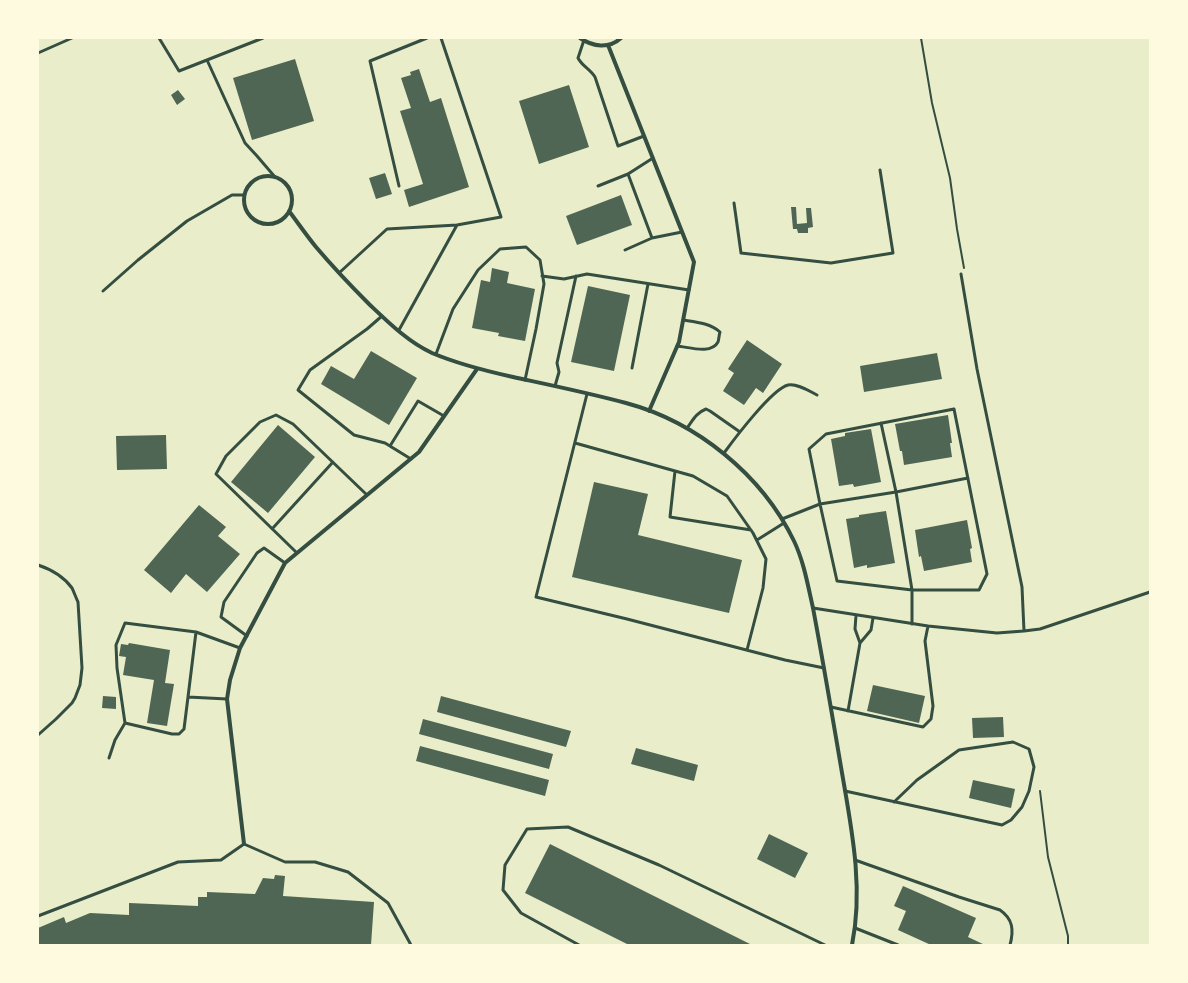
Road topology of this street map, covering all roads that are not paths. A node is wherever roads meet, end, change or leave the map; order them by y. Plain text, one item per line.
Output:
1 (72, 38) edge
2 (158, 38) edge
3 (263, 38) edge
4 (427, 38) edge
5 (441, 38) edge
6 (621, 38) edge
7 (582, 39) edge
8 (608, 45) junction
9 (38, 53) edge
10 (207, 60) junction
11 (644, 136) junction
12 (653, 158) junction
13 (880, 170) dead end
14 (628, 174) junction
15 (275, 177) junction
16 (399, 186) dead end
17 (598, 186) dead end
18 (244, 195) junction
19 (734, 203) dead end
20 (289, 211) junction
21 (457, 225) junction
22 (682, 232) junction
23 (652, 238) junction
24 (625, 250) dead end
25 (339, 273) junction
26 (961, 274) dead end
27 (542, 276) junction
28 (576, 276) junction
29 (648, 284) junction
30 (689, 290) junction
31 (103, 291) dead end
32 (382, 316) junction
33 (683, 320) junction
34 (399, 330) junction
35 (677, 346) junction
36 (436, 354) junction
37 (632, 368) dead end
38 (478, 369) junction
39 (525, 380) junction
40 (555, 386) junction
41 (587, 394) junction
42 (817, 395) dead end
43 (649, 411) junction
44 (444, 416) junction
45 (882, 423) junction
46 (688, 428) junction
47 (740, 432) junction
48 (575, 443) junction
49 (390, 446) junction
50 (724, 453) junction
51 (411, 459) junction
52 (334, 462) junction
53 (675, 471) junction
54 (968, 478) junction
55 (896, 492) junction
56 (367, 495) junction
57 (820, 504) junction
58 (783, 521) junction
59 (272, 529) junction
60 (751, 530) junction
61 (757, 540) junction
62 (297, 554) junction
63 (285, 563) junction
64 (38, 565) edge
65 (912, 590) junction
66 (1150, 592) edge
67 (813, 608) junction
68 (856, 615) junction
69 (873, 618) junction
70 (912, 624) junction
71 (928, 626) junction
72 (1024, 631) junction
73 (196, 632) junction
74 (247, 636) junction
75 (860, 643) junction
76 (240, 648) junction
77 (747, 650) junction
78 (824, 668) junction
79 (188, 697) junction
80 (227, 699) junction
81 (831, 707) junction
82 (848, 711) junction
83 (125, 723) junction
84 (38, 735) edge
85 (109, 758) dead end
86 (845, 791) junction
87 (894, 802) junction
88 (244, 844) junction
89 (855, 860) junction
90 (38, 916) edge
91 (855, 928) junction
92 (411, 945) edge
93 (579, 945) edge
94 (824, 945) edge
95 (852, 945) edge
96 (898, 945) edge
97 (1010, 945) edge

1 - 9 lane
2 - 10 lane
3 - 10 lane
4 - 16 lane
5 - 21 lane
6 - 8 street
7 - 8 street
7 - 11 lane
8 - 11 street
10 - 15 lane
11 - 12 street
12 - 14 lane
12 - 22 street
13 - 19 lane
14 - 17 lane
14 - 23 lane
15 - 18 street
15 - 20 street
18 - 20 street
18 - 31 lane
20 - 25 street
21 - 25 lane
21 - 34 lane
22 - 23 lane
22 - 30 street
23 - 24 lane
25 - 32 street
26 - 72 lane
27 - 28 lane
27 - 36 lane
27 - 39 lane
28 - 29 lane
28 - 40 lane
29 - 30 lane
29 - 37 lane
30 - 33 street
32 - 34 street
32 - 49 lane
33 - 35 street
33 - 35 lane
34 - 36 street
35 - 43 street
36 - 38 street
38 - 39 street
38 - 44 street
39 - 40 street
40 - 41 street
41 - 43 street
41 - 48 lane
42 - 47 lane
43 - 46 street
44 - 49 lane
44 - 51 street
45 - 54 lane
45 - 55 lane
45 - 57 lane
46 - 47 lane
46 - 50 street
47 - 50 lane
48 - 53 lane
48 - 77 lane
49 - 51 lane
50 - 58 street
51 - 56 street
52 - 56 lane
52 - 59 lane
52 - 59 lane
53 - 60 lane
53 - 60 lane
54 - 55 lane
54 - 65 lane
55 - 57 lane
55 - 65 lane
56 - 62 street
57 - 58 lane
57 - 65 lane
58 - 61 lane
58 - 67 street
59 - 62 lane
60 - 61 lane
61 - 77 lane
62 - 63 street
63 - 74 street
63 - 74 lane
64 - 84 lane
65 - 70 lane
66 - 72 lane
67 - 68 lane
67 - 78 street
68 - 69 lane
68 - 75 lane
69 - 70 lane
69 - 75 lane
70 - 71 lane
71 - 72 lane
71 - 82 lane
73 - 76 lane
73 - 79 lane
73 - 83 lane
74 - 76 street
75 - 82 lane
76 - 80 street
77 - 78 lane
78 - 81 street
79 - 80 lane
79 - 83 lane
80 - 88 street
81 - 82 lane
81 - 86 street
83 - 85 lane
86 - 87 lane
86 - 89 street
87 - 87 lane
88 - 90 lane
88 - 92 lane
89 - 91 street
89 - 97 lane
91 - 95 street
91 - 96 lane
93 - 94 lane

